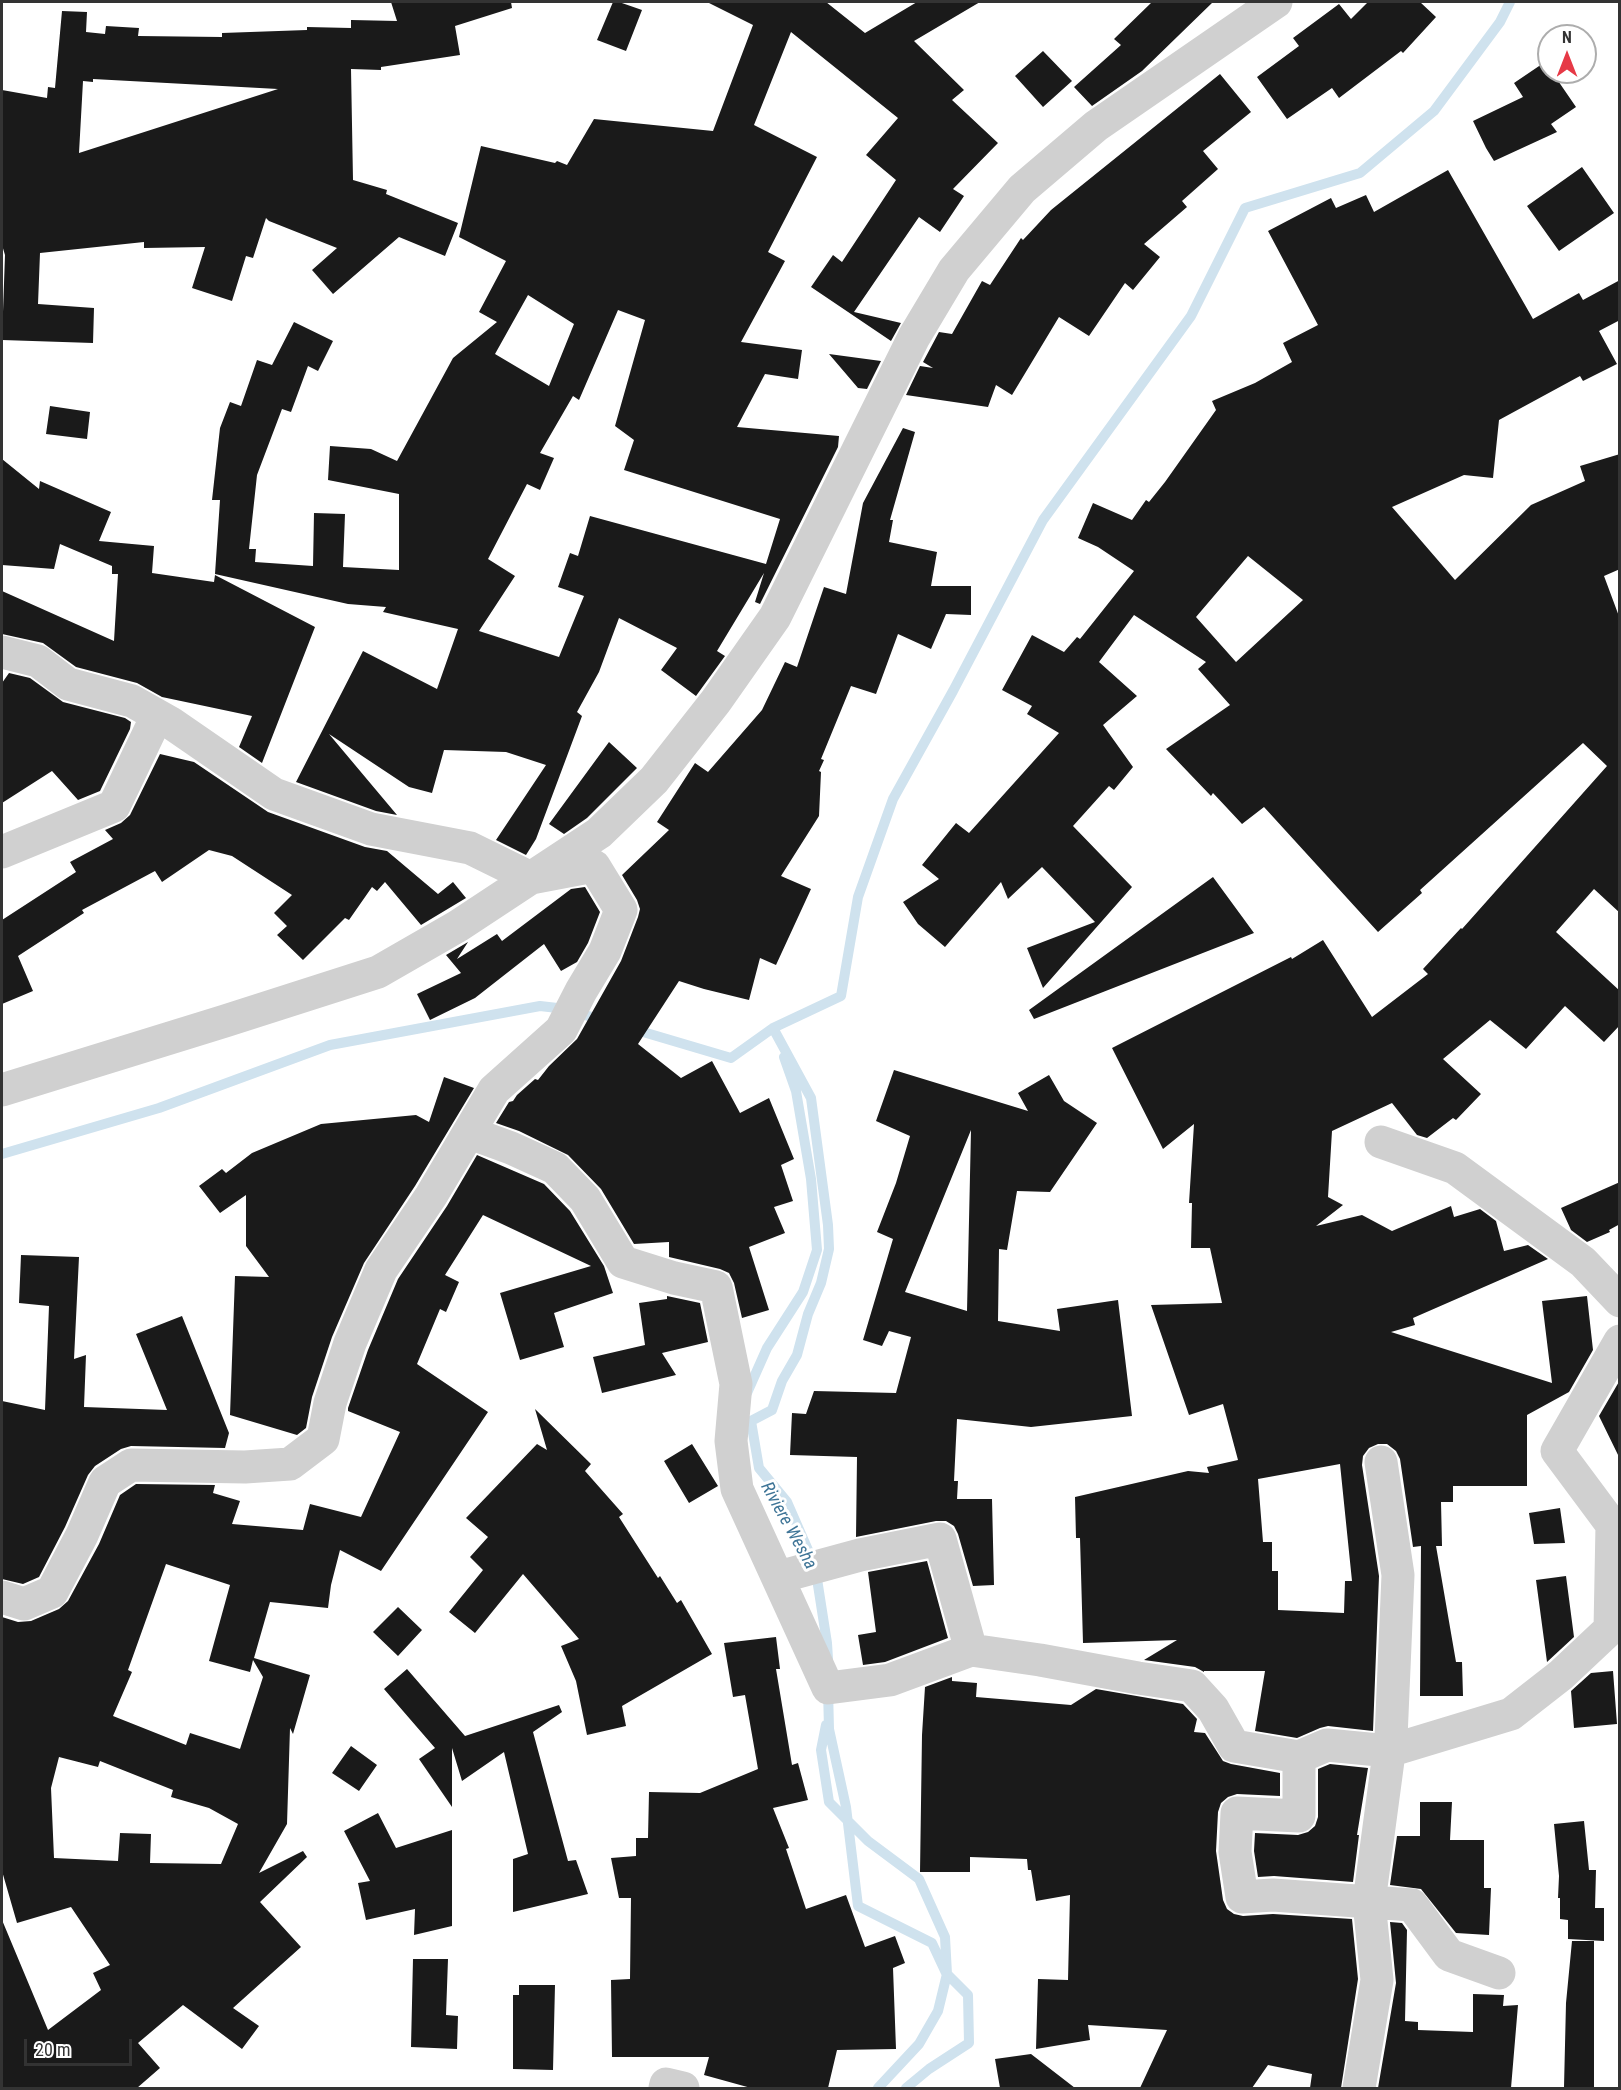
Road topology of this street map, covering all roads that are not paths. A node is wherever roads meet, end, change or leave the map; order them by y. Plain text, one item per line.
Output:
1 (1276, 2) edge
2 (2, 652) edge
3 (157, 716) junction
4 (2, 852) edge
5 (531, 878) junction
6 (2, 1090) edge
7 (470, 1134) junction
8 (1381, 1142) dead end
9 (1620, 1301) edge
10 (1620, 1341) edge
11 (1381, 1462) dead end
12 (779, 1577) junction
13 (2, 1597) edge
14 (971, 1650) junction
15 (1389, 1751) junction
16 (1299, 1757) junction
17 (1369, 1902) junction
18 (1498, 1973) dead end
19 (665, 2088) edge
20 (683, 2088) edge
21 (1359, 2088) edge

1 - 5 street
2 - 3 street
3 - 4 street
3 - 5 street
5 - 6 street
5 - 7 street
7 - 12 street
7 - 13 street
8 - 9 street
10 - 15 street
11 - 15 street
12 - 14 street
12 - 14 street
14 - 16 street
15 - 16 street
15 - 17 street
16 - 17 street
17 - 18 street
17 - 21 street
19 - 20 street

